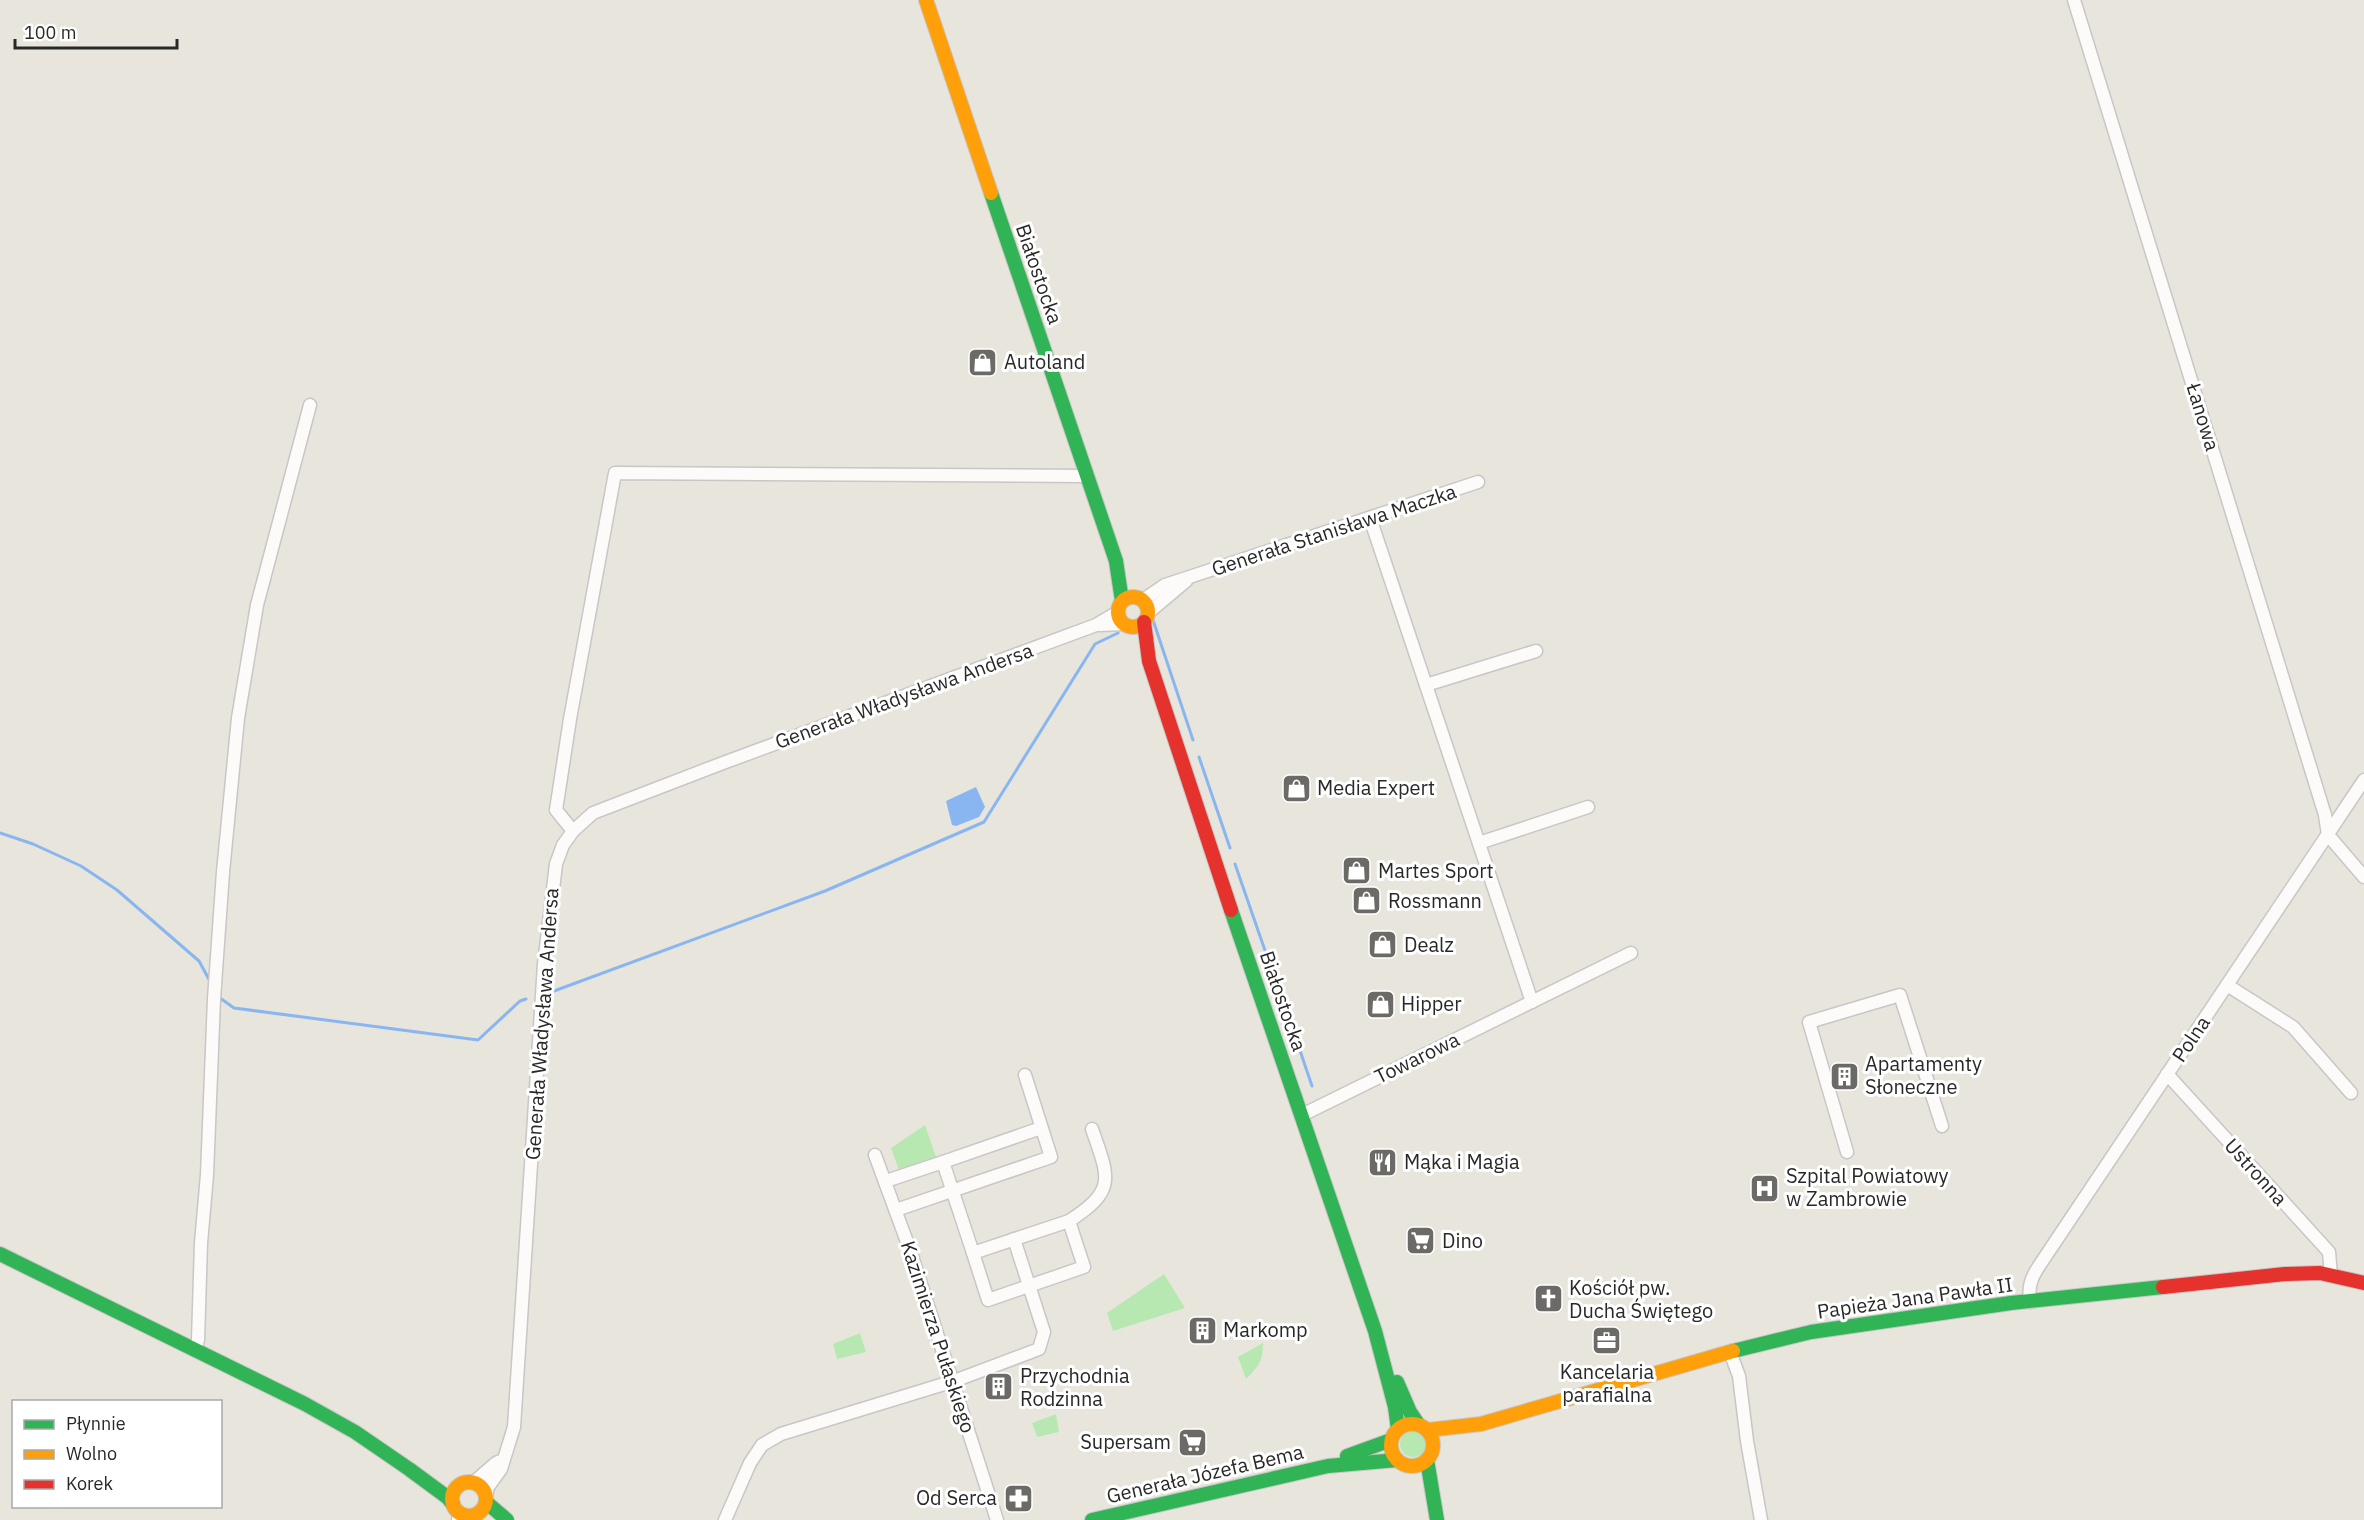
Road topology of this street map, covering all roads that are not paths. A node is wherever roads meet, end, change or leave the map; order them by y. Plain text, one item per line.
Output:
1 (926, 0) edge
2 (2074, 0) edge
3 (310, 405) dead end
4 (1086, 476) junction
5 (1478, 482) dead end
6 (1370, 518) junction
7 (1116, 561) junction
8 (1191, 577) junction
9 (1140, 598) junction
10 (1122, 615) junction
11 (1146, 618) junction
12 (1536, 651) dead end
13 (1149, 661) junction
14 (1426, 685) junction
15 (2364, 780) edge
16 (1587, 807) dead end
17 (573, 831) junction
18 (2328, 835) junction
19 (1479, 843) junction
20 (2364, 877) edge
21 (1631, 953) dead end
22 (2227, 985) junction
23 (1532, 1002) junction
24 (2167, 1074) junction
25 (1025, 1075) dead end
26 (2351, 1093) dead end
27 (1302, 1114) junction
28 (1942, 1126) dead end
29 (1041, 1128) junction
30 (1092, 1129) dead end
31 (1847, 1152) dead end
32 (875, 1155) dead end
33 (943, 1162) junction
34 (886, 1181) junction
35 (952, 1191) junction
36 (896, 1210) junction
37 (1069, 1221) junction
38 (1014, 1239) junction
39 (973, 1253) junction
40 (0, 1254) edge
41 (2331, 1275) junction
42 (2364, 1283) edge
43 (1029, 1285) junction
44 (2030, 1302) junction
45 (195, 1350) junction
46 (1382, 1352) junction
47 (1730, 1352) junction
48 (954, 1381) junction
49 (1481, 1424) junction
50 (1423, 1427) junction
51 (1394, 1434) junction
52 (1430, 1454) junction
53 (503, 1460) junction
54 (1402, 1463) junction
55 (1328, 1466) junction
56 (409, 1468) junction
57 (466, 1484) junction
58 (486, 1499) junction
59 (461, 1514) edge
60 (1437, 1518) edge
61 (487, 1520) edge
62 (507, 1520) edge
63 (725, 1520) edge
64 (997, 1520) edge
65 (1092, 1520) edge
66 (1761, 1520) edge

1 - 4 street, Białostocka
2 - 18 street, Łanowa
3 - 45 street
4 - 7 street, Białostocka
4 - 17 street
5 - 6 street, Generała Stanisława Maczka
6 - 8 street, Generała Stanisława Maczka
6 - 14 street
7 - 9 street, Białostocka
7 - 10 street, Białostocka
8 - 9 street, Generała Stanisława Maczka
8 - 11 street, Generała Stanisława Maczka
9 - 10 street
9 - 11 street
10 - 11 street
10 - 13 street, Białostocka
10 - 17 street, Generała Władysława Andersa
11 - 13 street, Białostocka
12 - 14 street
13 - 27 street, Białostocka
14 - 19 street
15 - 18 street, Polna
16 - 19 street
17 - 53 street, Generała Władysława Andersa
18 - 20 street
18 - 22 street, Polna
19 - 23 street
21 - 23 street, Towarowa
22 - 24 street, Polna
22 - 26 street
23 - 27 street, Towarowa
24 - 41 street, Ustronna
24 - 44 street, Polna
25 - 29 street
27 - 46 street, Białostocka
28 - 31 street
29 - 33 street
29 - 35 street
30 - 37 street
32 - 34 street, Kazimierza Pułaskiego
33 - 34 street
33 - 35 street
34 - 36 street, Kazimierza Pułaskiego
35 - 36 street
35 - 39 street
36 - 48 street, Kazimierza Pułaskiego
37 - 38 street
37 - 43 street
38 - 39 street
38 - 43 street
39 - 43 street
40 - 45 street
41 - 42 street, Papieża Jana Pawła II
41 - 44 street, Papieża Jana Pawła II
43 - 48 street
44 - 47 street, Papieża Jana Pawła II
45 - 56 street
46 - 50 street, Białostocka
46 - 51 street, Białostocka
47 - 49 street, Papieża Jana Pawła II
47 - 66 street
48 - 63 street
48 - 64 street, Kazimierza Pułaskiego
49 - 50 street, Papieża Jana Pawła II
49 - 52 street, Papieża Jana Pawła II
50 - 51 street
50 - 52 street
51 - 54 street
51 - 55 street, Generała Józefa Bema
52 - 54 street
52 - 60 street
53 - 57 street
53 - 58 street, Generała Władysława Andersa
54 - 55 street, Generała Józefa Bema
54 - 60 street
55 - 65 street, Generała Józefa Bema
56 - 57 street
56 - 59 street
57 - 58 street
57 - 59 street
58 - 59 street
58 - 62 street
59 - 61 street

